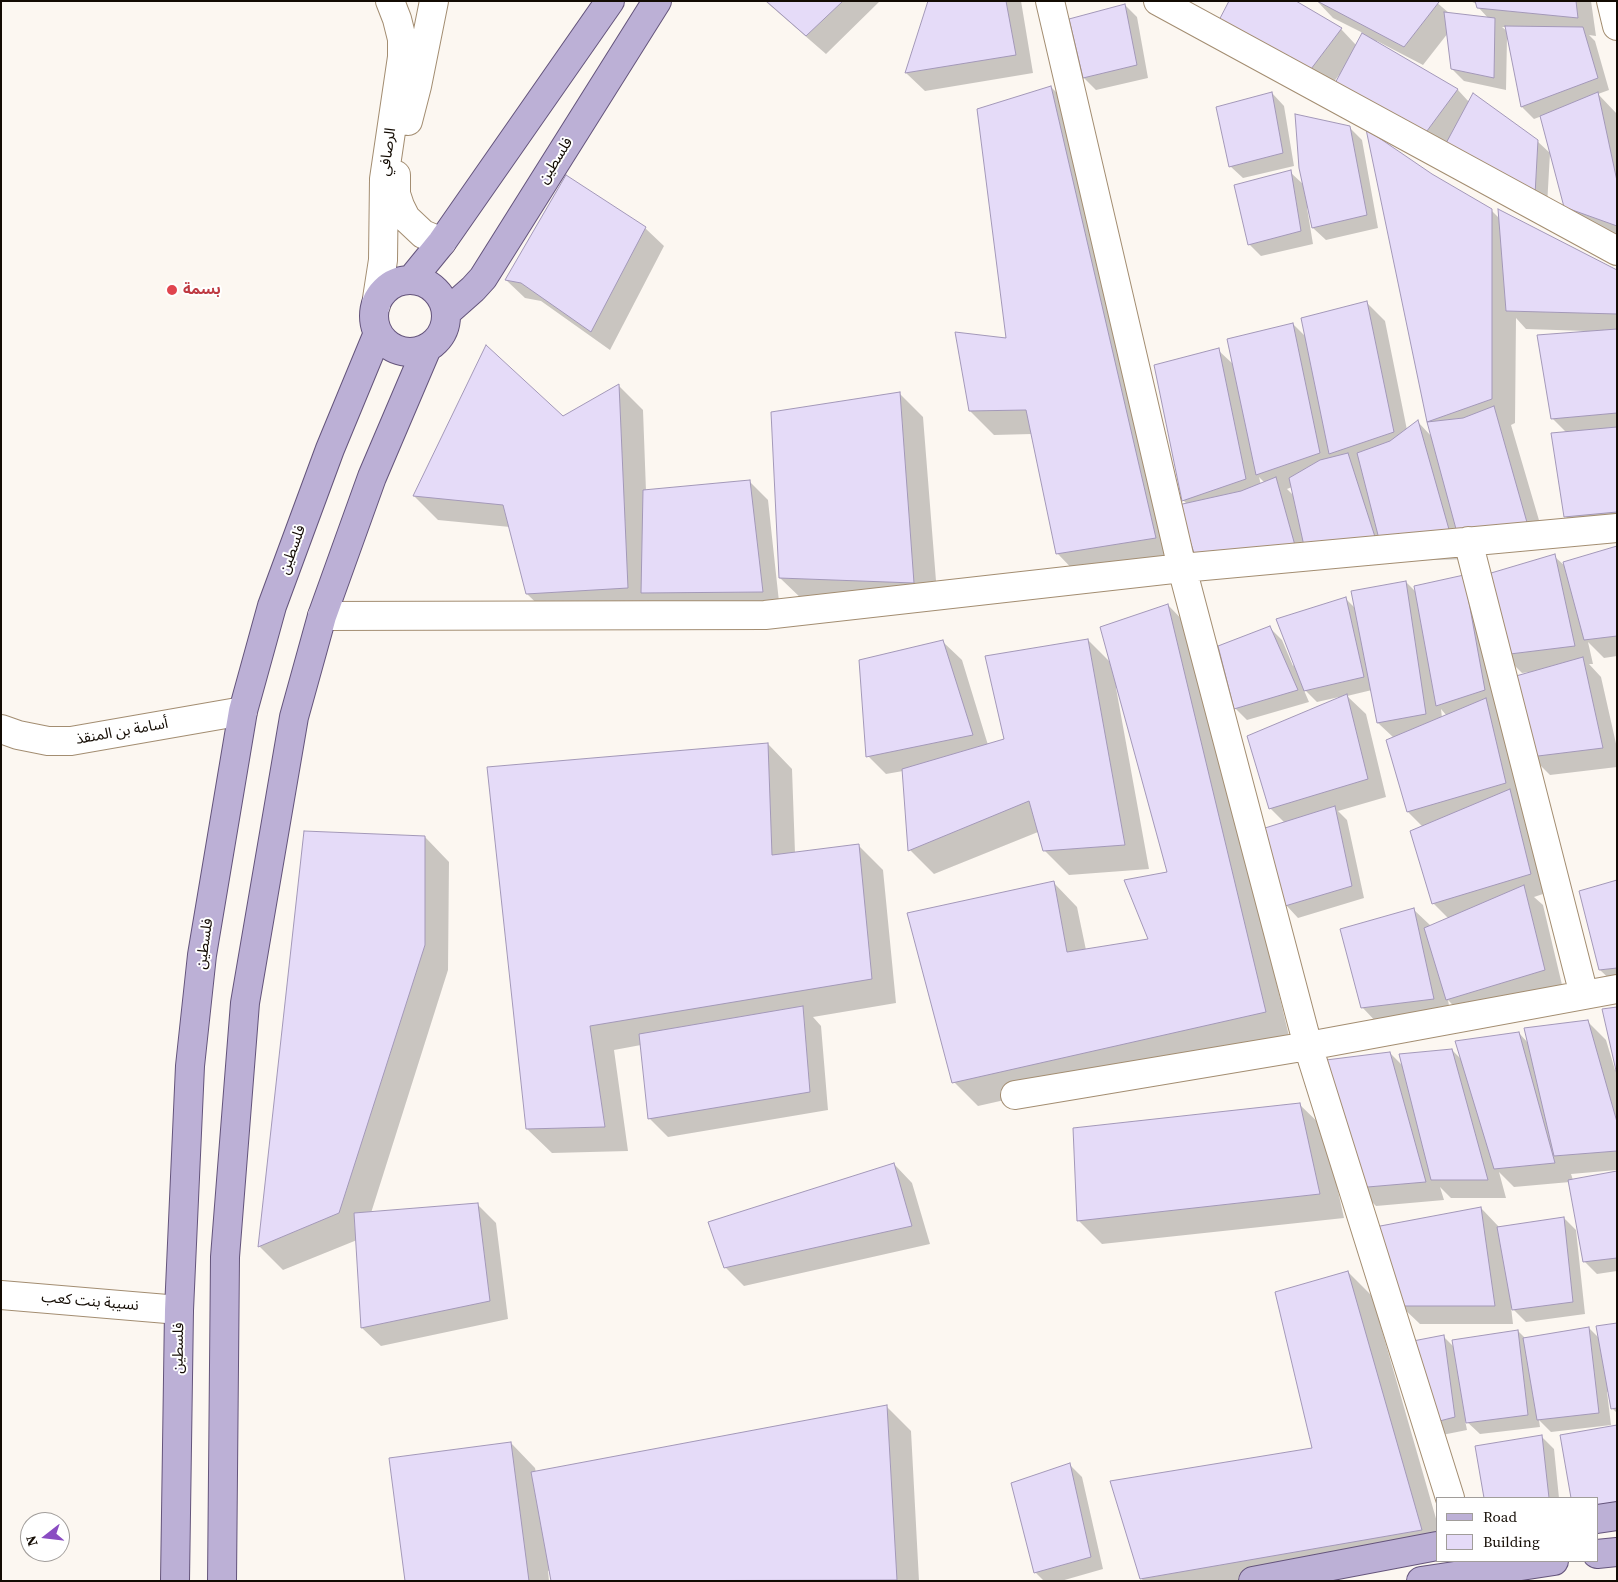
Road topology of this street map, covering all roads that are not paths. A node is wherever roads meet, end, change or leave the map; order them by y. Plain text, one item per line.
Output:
1 (390, 1) edge
2 (434, 1) edge
3 (610, 1) edge
4 (656, 1) edge
5 (1050, 1) edge
6 (1158, 1) edge
7 (1612, 1) edge
8 (1617, 26) edge
9 (442, 242) junction
10 (1617, 252) edge
11 (411, 280) junction
12 (376, 305) junction
13 (446, 312) junction
14 (378, 332) junction
15 (427, 348) junction
16 (1617, 528) edge
17 (1468, 541) junction
18 (1182, 568) junction
19 (322, 616) junction
20 (243, 711) junction
21 (1, 729) edge
22 (1617, 989) edge
23 (1584, 995) junction
24 (1308, 1046) junction
25 (1015, 1095) dead end
26 (1, 1295) edge
27 (180, 1310) junction
28 (1450, 1497) edge
29 (1617, 1516) edge
30 (1598, 1519) edge
31 (1436, 1546) edge
32 (1617, 1552) edge
33 (1598, 1554) edge
34 (1547, 1562) edge
35 (175, 1581) edge
36 (222, 1581) edge
37 (1252, 1581) edge
38 (1421, 1581) edge

1 - 12 street, الرصافي
2 - 9 street, الرصافي
3 - 9 main road
4 - 13 main road, فلسطين
5 - 18 street
6 - 10 street
7 - 8 street
9 - 11 main road
11 - 12 main road
11 - 13 main road
12 - 14 main road
13 - 15 main road
14 - 15 main road
14 - 20 main road, فلسطين
15 - 19 main road
16 - 17 street
17 - 18 street
17 - 23 street
18 - 19 street
18 - 24 street
19 - 36 main road
20 - 21 street, أسامة بن المنقذ
20 - 27 main road, فلسطين
22 - 23 street
23 - 24 street
24 - 25 street
24 - 28 street
26 - 27 street, نسيبة بنت كعب
27 - 35 main road, فلسطين
29 - 30 main road
31 - 37 main road
32 - 33 main road
34 - 38 main road

